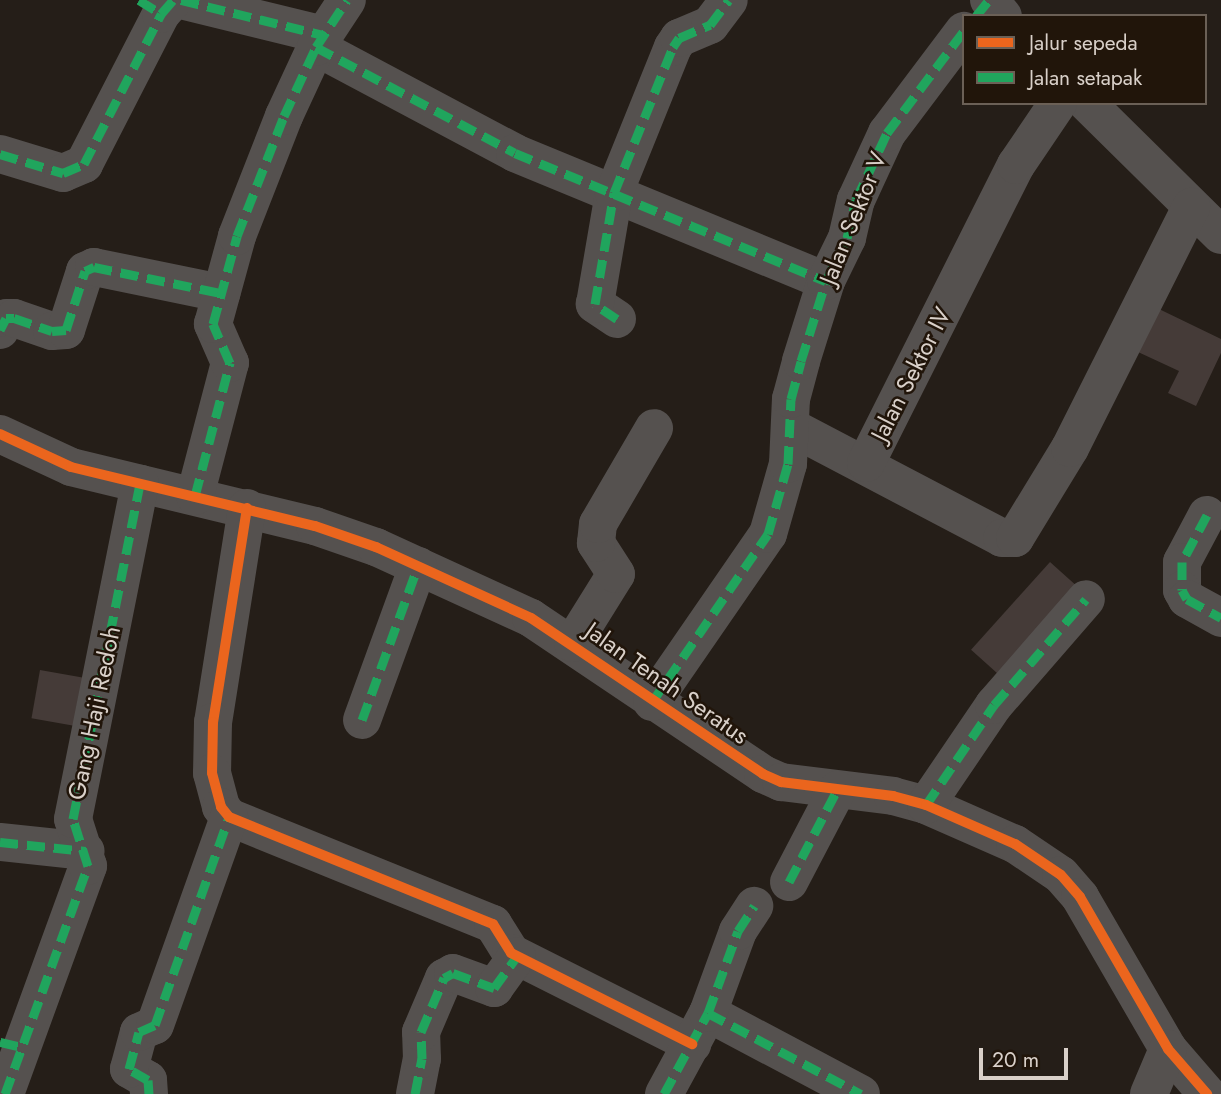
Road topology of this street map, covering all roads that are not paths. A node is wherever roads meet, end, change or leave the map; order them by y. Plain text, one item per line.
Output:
1 (347, 0) edge
2 (729, 0) edge
3 (989, 0) edge
4 (164, 4) edge
5 (978, 14) edge
6 (1001, 14) edge
7 (962, 34) edge
8 (320, 41) junction
9 (1057, 105) edge
10 (1089, 105) edge
11 (0, 154) edge
12 (614, 193) junction
13 (1191, 207) junction
14 (1221, 235) edge
15 (826, 281) junction
16 (221, 293) junction
17 (617, 319) dead end
18 (0, 330) edge
19 (791, 427) junction
20 (654, 428) dead end
21 (0, 433) edge
22 (866, 463) junction
23 (140, 484) junction
24 (195, 496) junction
25 (247, 508) junction
26 (1207, 515) dead end
27 (418, 566) junction
28 (1086, 599) dead end
29 (1221, 618) edge
30 (573, 643) junction
31 (652, 702) junction
32 (362, 720) dead end
33 (837, 790) junction
34 (926, 805) junction
35 (229, 817) junction
36 (0, 842) edge
37 (86, 851) junction
38 (789, 882) dead end
39 (754, 906) dead end
40 (517, 956) junction
41 (700, 1028) junction
42 (10, 1044) edge
43 (1168, 1049) junction
44 (5, 1094) edge
45 (149, 1094) edge
46 (415, 1094) edge
47 (664, 1094) edge
48 (861, 1094) edge
49 (1149, 1094) edge
50 (1207, 1094) edge

1 - 8 street
2 - 12 street
3 - 5 street
3 - 6 street
4 - 8 street
4 - 11 street
7 - 15 street, Jalan Sektor V
8 - 12 street
8 - 16 street
9 - 22 street, Jalan Sektor IV
10 - 13 street
12 - 15 street
12 - 17 street
13 - 14 street
13 - 22 street, Jalan Sektor IV
15 - 19 street, Jalan Sektor V
16 - 18 street
16 - 24 street
19 - 22 street
19 - 31 street, Jalan Sektor V
20 - 30 street
21 - 23 street, Jalan Tenah Seratus
23 - 24 street, Jalan Tenah Seratus
23 - 37 street, Gang Haji Redoh
24 - 25 street, Jalan Tenah Seratus
25 - 27 street, Jalan Tenah Seratus
25 - 35 street
26 - 29 street
27 - 30 street, Jalan Tenah Seratus
27 - 32 street
28 - 34 street
30 - 31 street, Jalan Tenah Seratus
31 - 33 street, Jalan Tenah Seratus
33 - 34 street, Jalan Tenah Seratus
33 - 38 street
34 - 43 street, Jalan Tenah Seratus
35 - 40 street
35 - 45 street
36 - 37 street
37 - 42 street, Gang Haji Redoh
39 - 41 street
40 - 41 street
40 - 46 street
41 - 47 street
41 - 48 street
42 - 44 street, Gang Haji Redoh
43 - 49 street
43 - 50 street, Jalan Tenah Seratus

